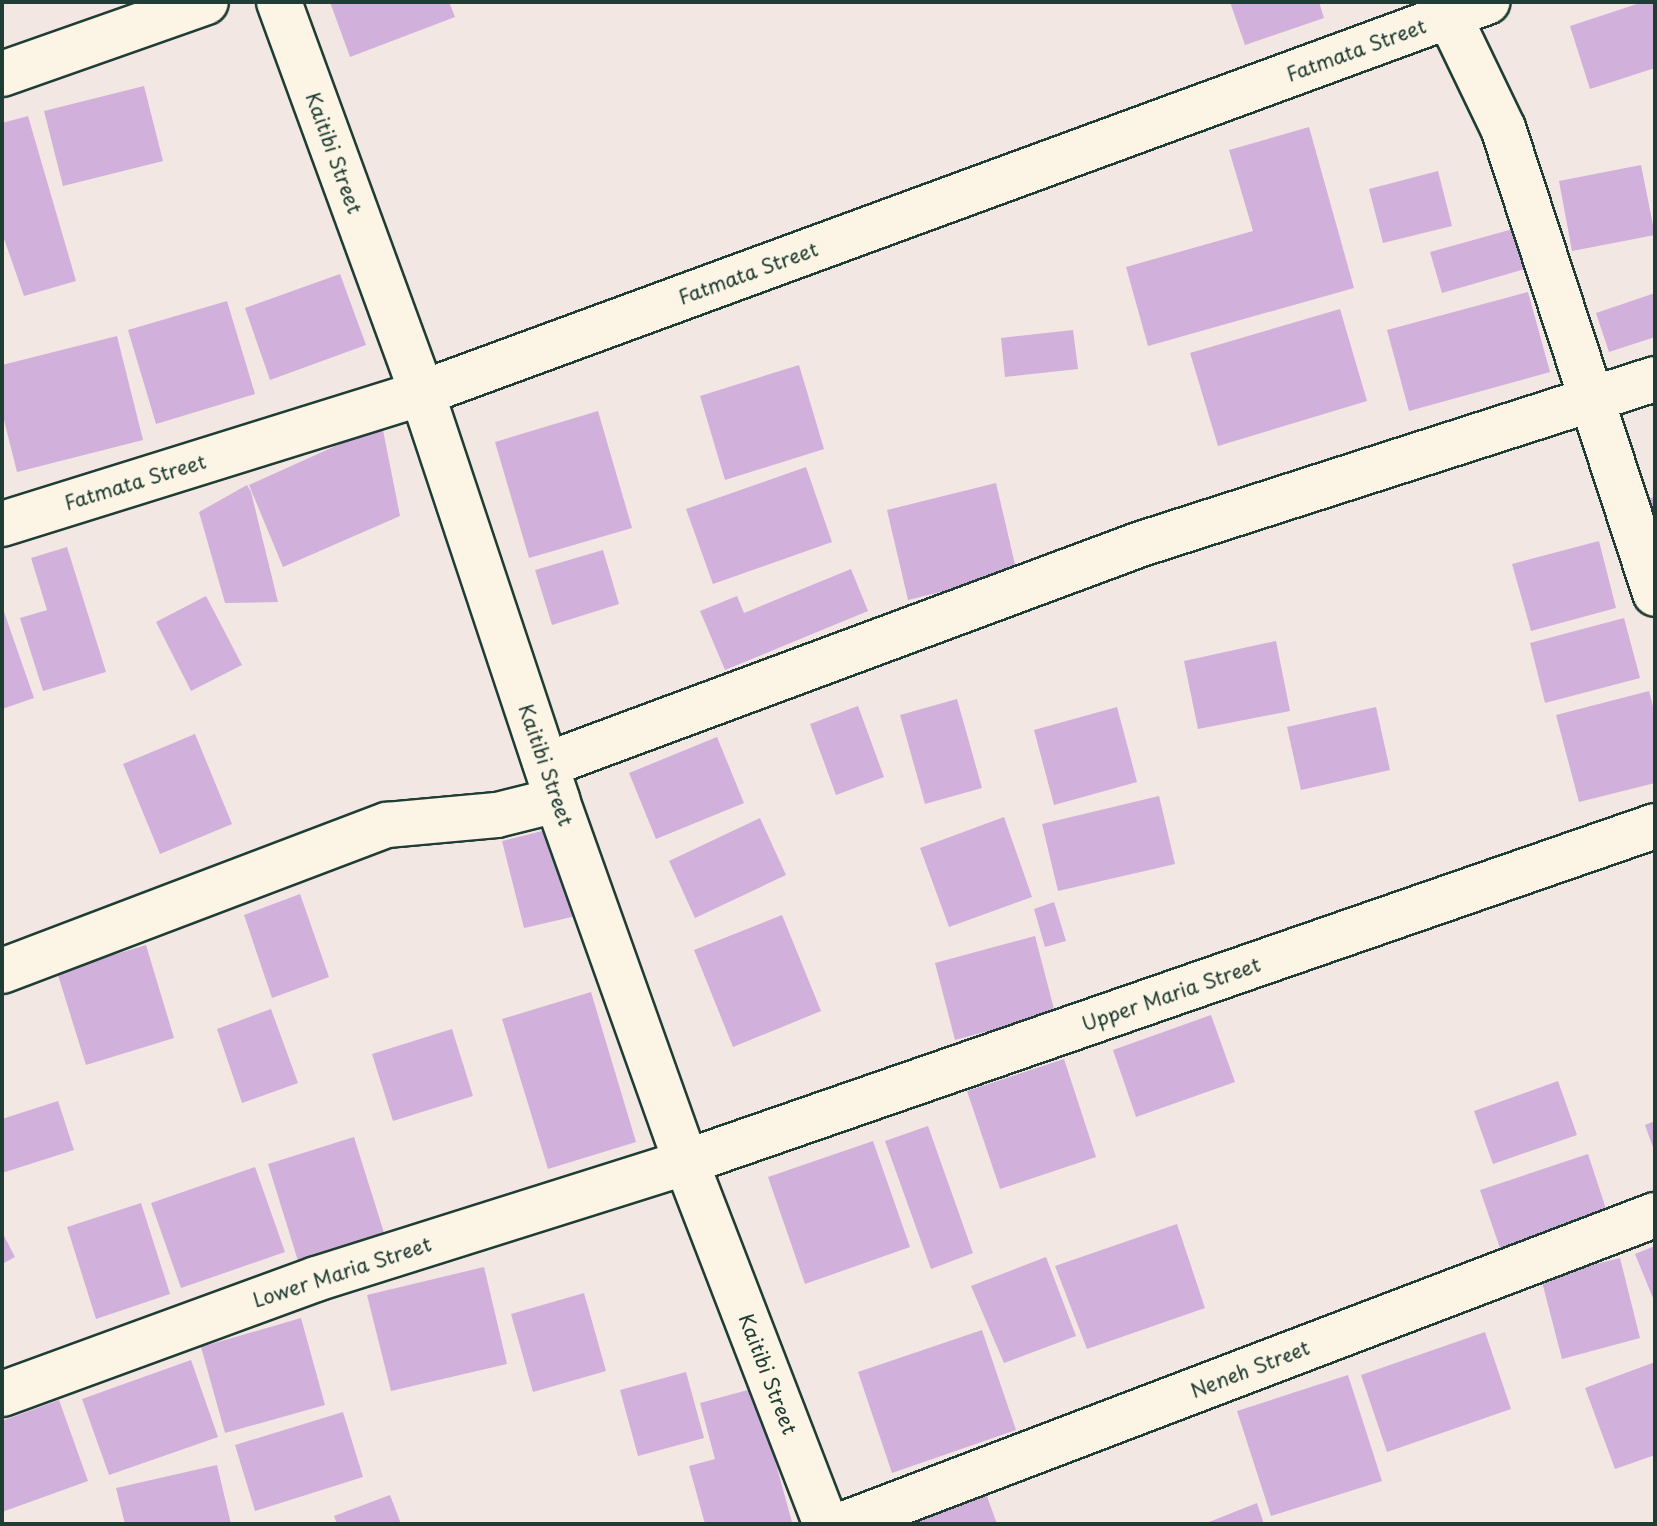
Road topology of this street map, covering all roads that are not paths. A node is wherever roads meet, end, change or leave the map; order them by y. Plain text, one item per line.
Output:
1 (206, 2) edge
2 (279, 2) edge
3 (1468, 9) edge
4 (2, 74) edge
5 (1655, 379) edge
6 (422, 393) junction
7 (1593, 400) junction
8 (2, 524) edge
9 (1655, 594) edge
10 (552, 782) junction
11 (1655, 826) edge
12 (2, 971) edge
13 (686, 1162) junction
14 (1655, 1215) edge
15 (2, 1394) edge
16 (826, 1524) edge
17 (844, 1524) edge

1 - 4 street
2 - 6 street, Kaitibi Street
3 - 6 street, Fatmata Street
3 - 7 street
5 - 7 street
6 - 8 street, Fatmata Street
6 - 10 street, Kaitibi Street
7 - 9 street
7 - 10 street
10 - 12 street
10 - 13 street, Kaitibi Street
11 - 13 street, Upper Maria Street
13 - 15 street, Lower Maria Street
13 - 16 street, Kaitibi Street
14 - 17 street, Neneh Street

